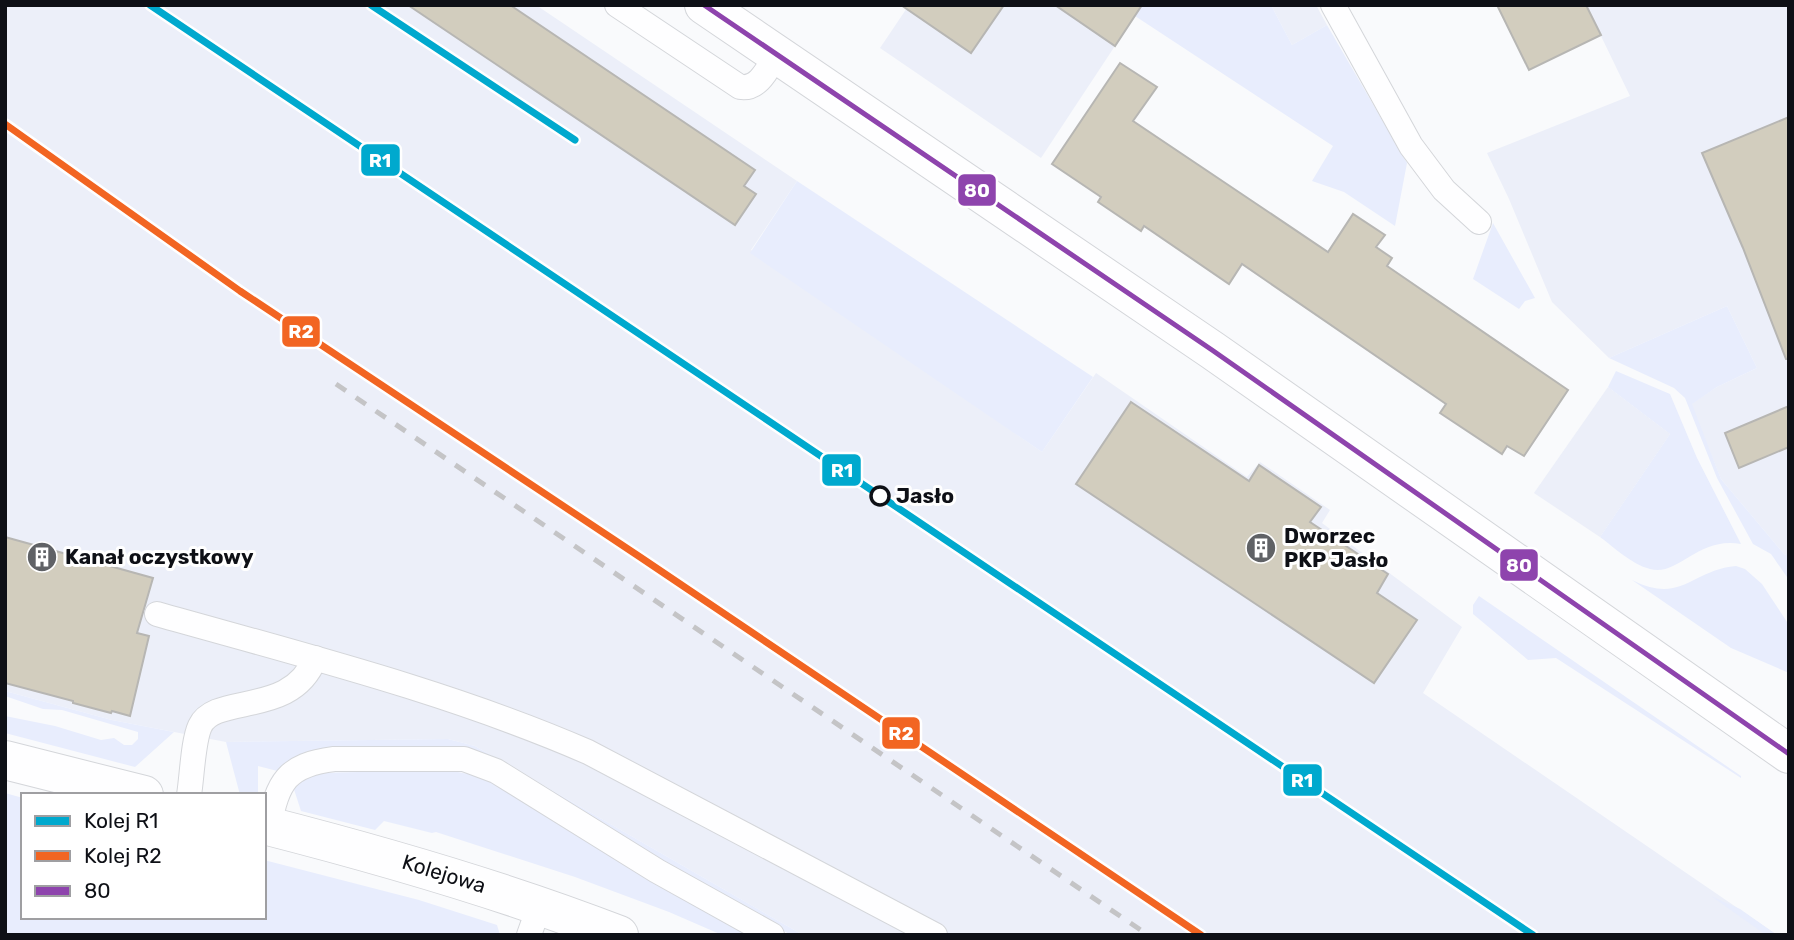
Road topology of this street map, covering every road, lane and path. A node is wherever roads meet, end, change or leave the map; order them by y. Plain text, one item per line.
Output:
1 (617, 5) edge
2 (704, 5) edge
3 (1333, 5) edge
4 (777, 54) junction
5 (1479, 222) dead end
6 (158, 614) dead end
7 (315, 658) junction
8 (1789, 754) edge
9 (5, 760) edge
10 (136, 793) edge
11 (189, 793) edge
12 (267, 826) edge
13 (534, 919) edge
14 (620, 935) edge
15 (772, 935) edge
16 (934, 935) edge

1 - 4 lane
2 - 4 main road
3 - 5 lane
4 - 8 main road
6 - 7 lane
7 - 11 lane
7 - 16 lane
9 - 10 main road
12 - 13 main road, Kolejowa
12 - 15 lane
13 - 14 main road, Kolejowa

